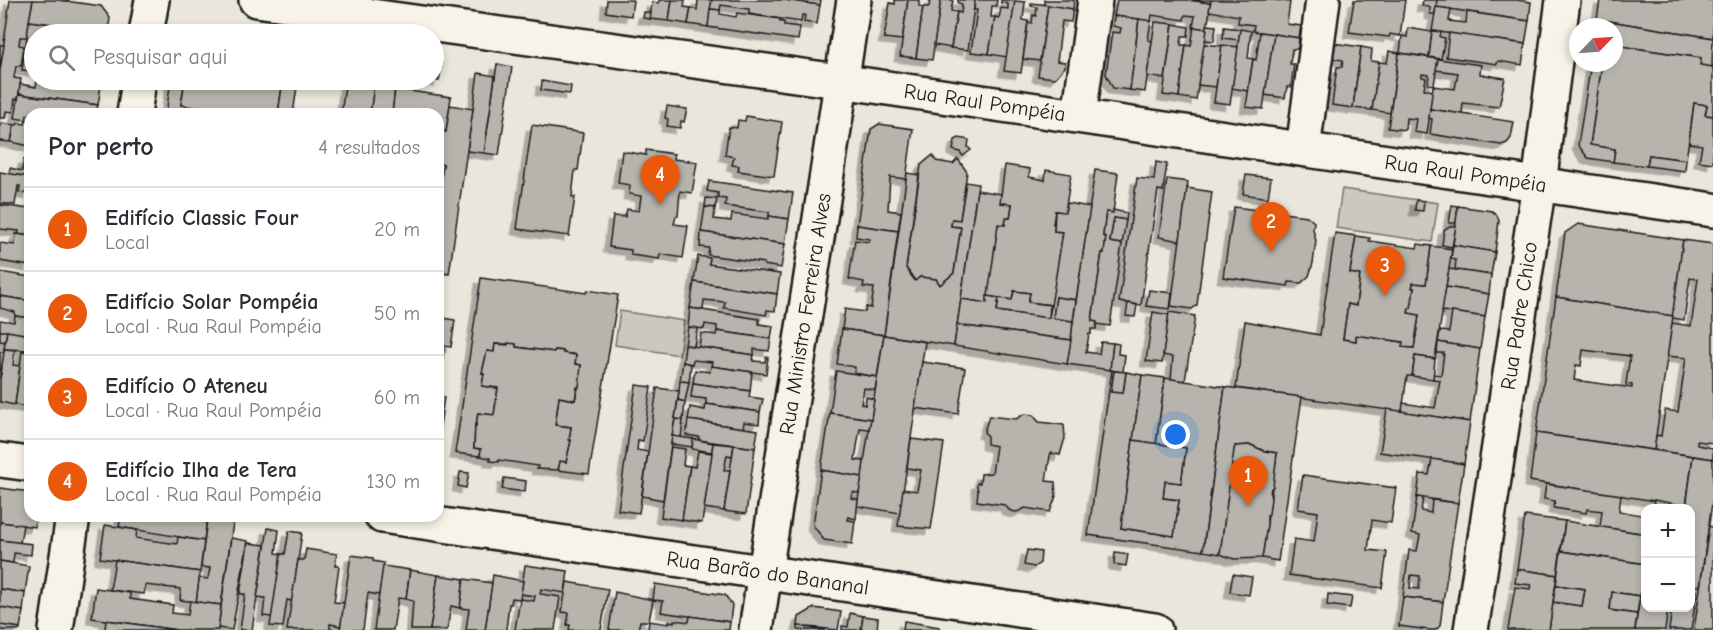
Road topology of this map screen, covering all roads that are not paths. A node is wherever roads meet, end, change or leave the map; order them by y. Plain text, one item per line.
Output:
1 (152, 0) edge
2 (256, 0) edge
3 (854, 0) edge
4 (1095, 0) edge
5 (1323, 0) edge
6 (1563, 0) edge
7 (148, 24) edge
8 (430, 24) edge
9 (444, 26) edge
10 (843, 81) junction
11 (138, 90) edge
12 (135, 108) edge
13 (1079, 116) junction
14 (1304, 149) junction
15 (1539, 184) junction
16 (1713, 210) edge
17 (0, 460) edge
18 (24, 463) edge
19 (72, 522) edge
20 (423, 522) edge
21 (764, 572) junction
22 (56, 630) edge
23 (756, 630) edge
24 (1155, 630) edge
25 (1471, 630) edge

1 - 7 street
2 - 8 street, Rua Raul Pompéia
3 - 10 street, Rua Ministro Ferreira Alves
4 - 13 street
5 - 14 street
6 - 15 street, Rua Padre Chico
9 - 10 street, Rua Raul Pompéia
10 - 13 street, Rua Raul Pompéia
10 - 21 street, Rua Ministro Ferreira Alves
11 - 12 street
13 - 14 street, Rua Raul Pompéia
14 - 15 street, Rua Raul Pompéia
15 - 16 street, Rua Raul Pompéia
15 - 25 street, Rua Padre Chico
17 - 18 street
19 - 22 street
20 - 21 street, Rua Barão do Bananal
21 - 23 street, Rua Ministro Ferreira Alves
21 - 24 street, Rua Barão do Bananal

